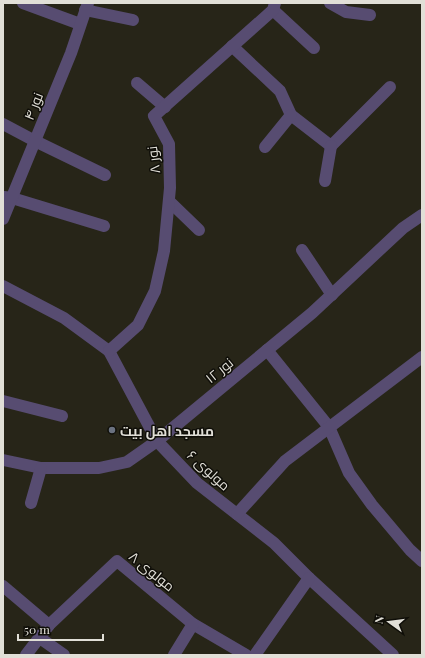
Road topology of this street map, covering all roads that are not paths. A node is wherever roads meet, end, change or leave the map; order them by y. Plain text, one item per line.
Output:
1 (23, 3) edge
2 (330, 3) edge
3 (274, 6) edge
4 (87, 7) edge
5 (370, 15) dead end
6 (133, 20) dead end
7 (80, 24) junction
8 (232, 46) junction
9 (314, 48) dead end
10 (137, 82) dead end
11 (390, 87) dead end
12 (165, 107) junction
13 (291, 115) junction
14 (3, 124) edge
15 (35, 141) junction
16 (331, 146) junction
17 (265, 147) dead end
18 (106, 175) dead end
19 (325, 181) dead end
20 (7, 198) edge
21 (169, 201) junction
22 (422, 215) edge
23 (3, 219) edge
24 (104, 226) dead end
25 (199, 230) dead end
26 (302, 250) dead end
27 (3, 286) edge
28 (332, 295) junction
29 (267, 350) junction
30 (109, 351) junction
31 (422, 357) edge
32 (3, 401) edge
33 (62, 416) dead end
34 (329, 427) junction
35 (157, 440) junction
36 (3, 460) edge
37 (41, 468) junction
38 (31, 503) dead end
39 (237, 514) junction
40 (422, 561) edge
41 (309, 578) junction
42 (3, 586) edge
43 (193, 624) junction
44 (49, 626) junction
45 (40, 638) junction
46 (26, 655) edge
47 (64, 655) edge
48 (174, 655) edge
49 (246, 655) edge
50 (255, 655) edge
51 (393, 655) edge

1 - 7 street
2 - 5 street
3 - 8 street, نور ۸
3 - 9 street
4 - 6 street
4 - 7 street, نور ۴
7 - 15 street, نور ۴
8 - 12 street, نور ۸
8 - 13 street
10 - 12 street
11 - 16 street
12 - 21 street, نور ۸
13 - 16 street
13 - 17 street
14 - 15 street
15 - 18 street
15 - 20 street, نور ۴
16 - 19 street
20 - 23 street, نور ۴
20 - 24 street
21 - 25 street
21 - 30 street, نور ۸
22 - 28 street, نور ۱۲
26 - 28 street
27 - 30 street, مولوی ۶
28 - 29 street, نور ۱۲
29 - 34 street
29 - 35 street, نور ۱۲
30 - 35 street, مولوی ۶
31 - 34 street
32 - 33 street
34 - 39 street
34 - 40 street
35 - 37 street, نور ۱۲
35 - 39 street, مولوی ۶
36 - 37 street, نور ۱۲
37 - 38 street
39 - 41 street, مولوی ۶
41 - 50 street
41 - 51 street, مولوی ۶
42 - 44 street
43 - 44 street, مولوی ۸
43 - 48 street
43 - 49 street, مولوی ۸
44 - 45 street
45 - 46 street
45 - 47 street

